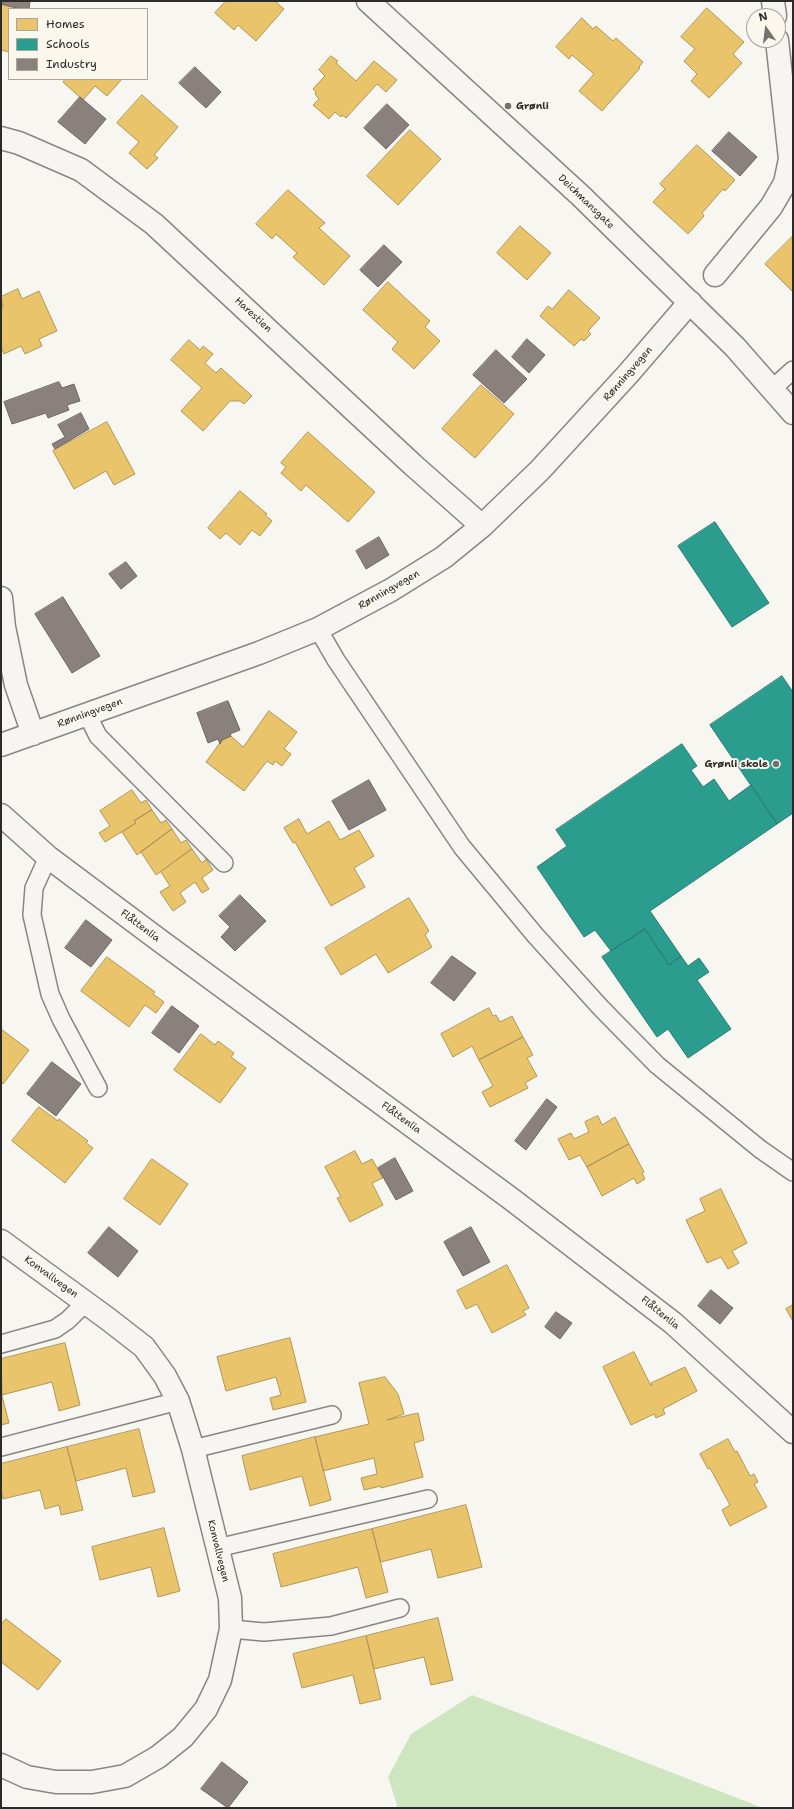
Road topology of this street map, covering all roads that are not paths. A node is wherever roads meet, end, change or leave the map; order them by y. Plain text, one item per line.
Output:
1 (368, 1) edge
2 (778, 48) edge
3 (1, 138) edge
4 (715, 275) dead end
5 (690, 302) junction
6 (793, 370) edge
7 (772, 388) junction
8 (793, 413) edge
9 (482, 526) junction
10 (1, 598) edge
11 (318, 629) junction
12 (87, 714) junction
13 (33, 734) junction
14 (1, 745) edge
15 (1, 815) edge
16 (48, 857) junction
17 (224, 863) dead end
18 (98, 1088) dead end
19 (793, 1172) edge
20 (1, 1241) edge
21 (86, 1302) junction
22 (1, 1344) edge
23 (178, 1401) junction
24 (332, 1415) dead end
25 (793, 1432) edge
26 (1, 1447) edge
27 (193, 1449) junction
28 (428, 1499) dead end
29 (217, 1548) junction
30 (400, 1608) dead end
31 (231, 1629) junction
32 (1, 1765) edge

1 - 5 street, Deichmansgate
2 - 4 street
3 - 9 street, Harestien
5 - 7 street, Deichmansgate
5 - 9 street, Rønningvegen
6 - 7 lane
7 - 8 street, Deichmansgate
9 - 11 street, Rønningvegen
10 - 13 street
11 - 12 street, Rønningvegen
11 - 19 lane
12 - 13 street, Rønningvegen
12 - 17 lane
13 - 14 street, Rønningvegen
15 - 16 street, Flåttenlia
16 - 18 lane
16 - 25 street, Flåttenlia
20 - 21 street, Konvallvegen
21 - 22 lane
21 - 23 street, Konvallvegen
23 - 26 lane
23 - 27 street, Konvallvegen
24 - 27 lane
27 - 29 street, Konvallvegen
28 - 29 lane
29 - 31 street, Konvallvegen
30 - 31 lane
31 - 32 street, Konvallvegen

